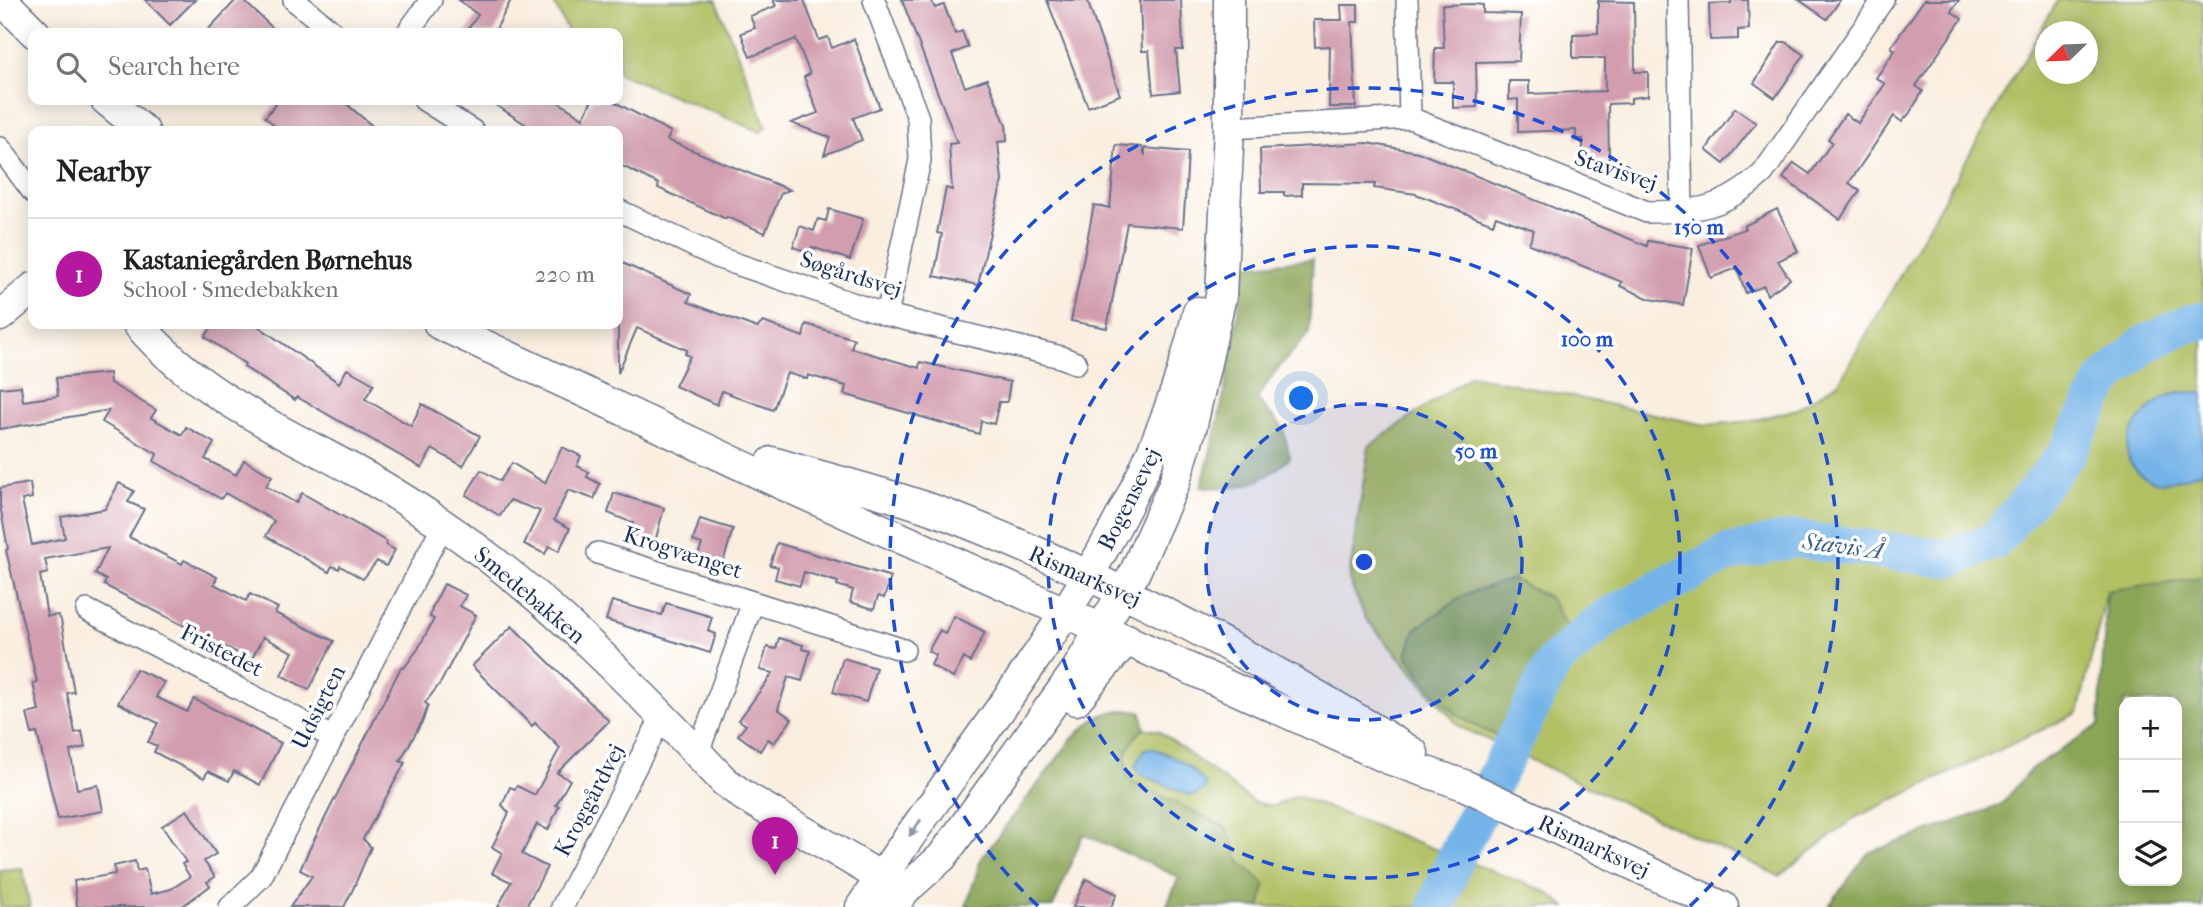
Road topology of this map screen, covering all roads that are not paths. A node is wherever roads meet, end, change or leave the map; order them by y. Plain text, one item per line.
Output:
1 (2, 0) edge
2 (294, 0) edge
3 (431, 0) edge
4 (874, 0) edge
5 (1229, 0) edge
6 (1407, 0) edge
7 (1678, 0) edge
8 (1883, 0) edge
9 (30, 28) edge
10 (328, 28) edge
11 (411, 28) edge
12 (112, 105) edge
13 (432, 105) edge
14 (1410, 118) junction
15 (138, 126) edge
16 (465, 126) edge
17 (1229, 128) junction
18 (0, 148) edge
19 (28, 185) edge
20 (1225, 195) junction
21 (623, 212) edge
22 (1682, 212) junction
23 (28, 292) edge
24 (887, 315) junction
25 (0, 316) edge
26 (142, 329) edge
27 (450, 329) edge
28 (1194, 330) junction
29 (1076, 363) dead end
30 (676, 433) junction
31 (775, 481) junction
32 (443, 525) junction
33 (598, 552) dead end
34 (1098, 600) junction
35 (753, 602) junction
36 (88, 610) dead end
37 (1041, 648) junction
38 (904, 650) dead end
39 (662, 718) junction
40 (332, 737) junction
41 (698, 753) junction
42 (1464, 785) junction
43 (892, 891) edge
44 (230, 907) edge
45 (562, 907) edge
46 (861, 907) edge
47 (1723, 907) edge

1 - 9 main road
2 - 10 street
3 - 11 street
4 - 24 street
5 - 17 main road, Bogensevej
6 - 14 street
7 - 22 street
8 - 22 street, Stavisvej
12 - 15 main road
13 - 16 street
14 - 17 street, Stavisvej
14 - 22 street, Stavisvej
17 - 20 main road, Bogensevej
18 - 19 street
20 - 28 main road, Bogensevej
20 - 34 main road, Bogensevej
21 - 24 street, Søgårdsvej
23 - 25 main road
24 - 29 street, Søgårdsvej
26 - 32 main road, Smedebakken
27 - 30 main road, Rismarksvej
28 - 34 main road
28 - 34 main road
30 - 31 main road, Rismarksvej
30 - 34 main road, Rismarksvej
31 - 34 main road, Rismarksvej
31 - 37 main road
32 - 39 main road, Smedebakken
32 - 40 street, Udsigten
33 - 35 street, Krogvænget
34 - 37 main road, Bogensevej
34 - 42 main road, Rismarksvej
34 - 42 main road
34 - 43 main road
34 - 43 main road, Bogensevej
35 - 38 street, Krogvænget
35 - 41 street, Krogvænget
36 - 40 street, Fristedet
37 -> 43 main road, Bogensevej
39 - 41 main road, Smedebakken
39 - 45 street, Kroggårdvej
40 - 44 street, Udsigten
41 - 43 main road, Smedebakken
42 - 47 main road, Rismarksvej
43 - 46 main road, Bogensevej

